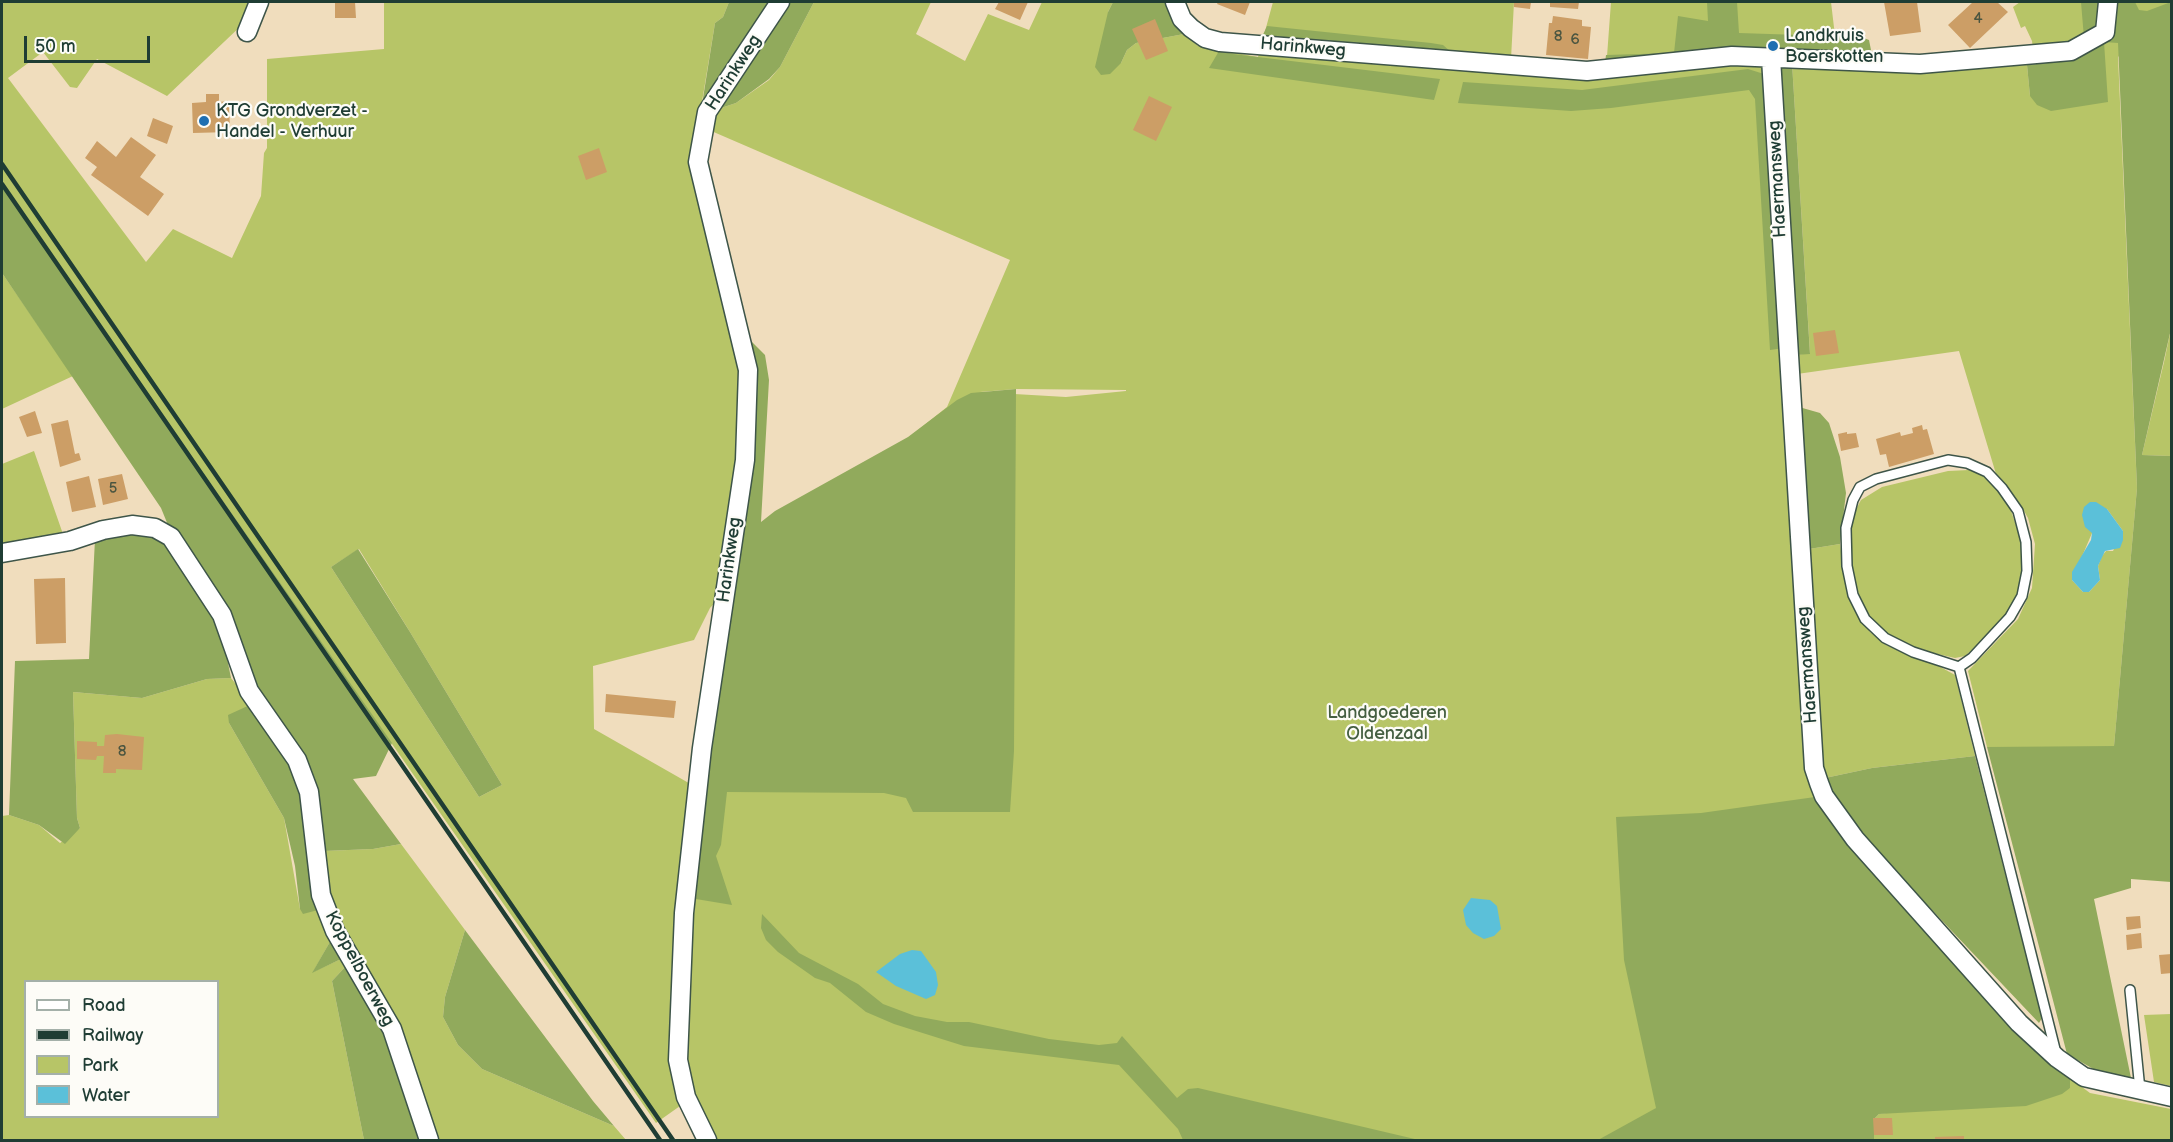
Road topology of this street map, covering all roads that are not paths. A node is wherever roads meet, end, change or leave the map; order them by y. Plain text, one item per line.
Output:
1 (259, 2) edge
2 (780, 2) edge
3 (1175, 2) edge
4 (2109, 2) edge
5 (247, 32) dead end
6 (1772, 58) junction
7 (2, 552) edge
8 (1959, 667) junction
9 (2130, 990) dead end
10 (2057, 1058) junction
11 (2140, 1090) junction
12 (2172, 1096) edge
13 (429, 1140) edge
14 (707, 1140) edge

1 - 5 street
2 - 14 street, Harinkweg
3 - 6 street, Harinkweg
4 - 6 street
6 - 10 street, Haermansweg
7 - 13 street, Koppelboerweg
8 - 8 lane
8 - 10 lane
9 - 11 lane
10 - 11 street, Haermansweg
11 - 12 street, Haermansweg

